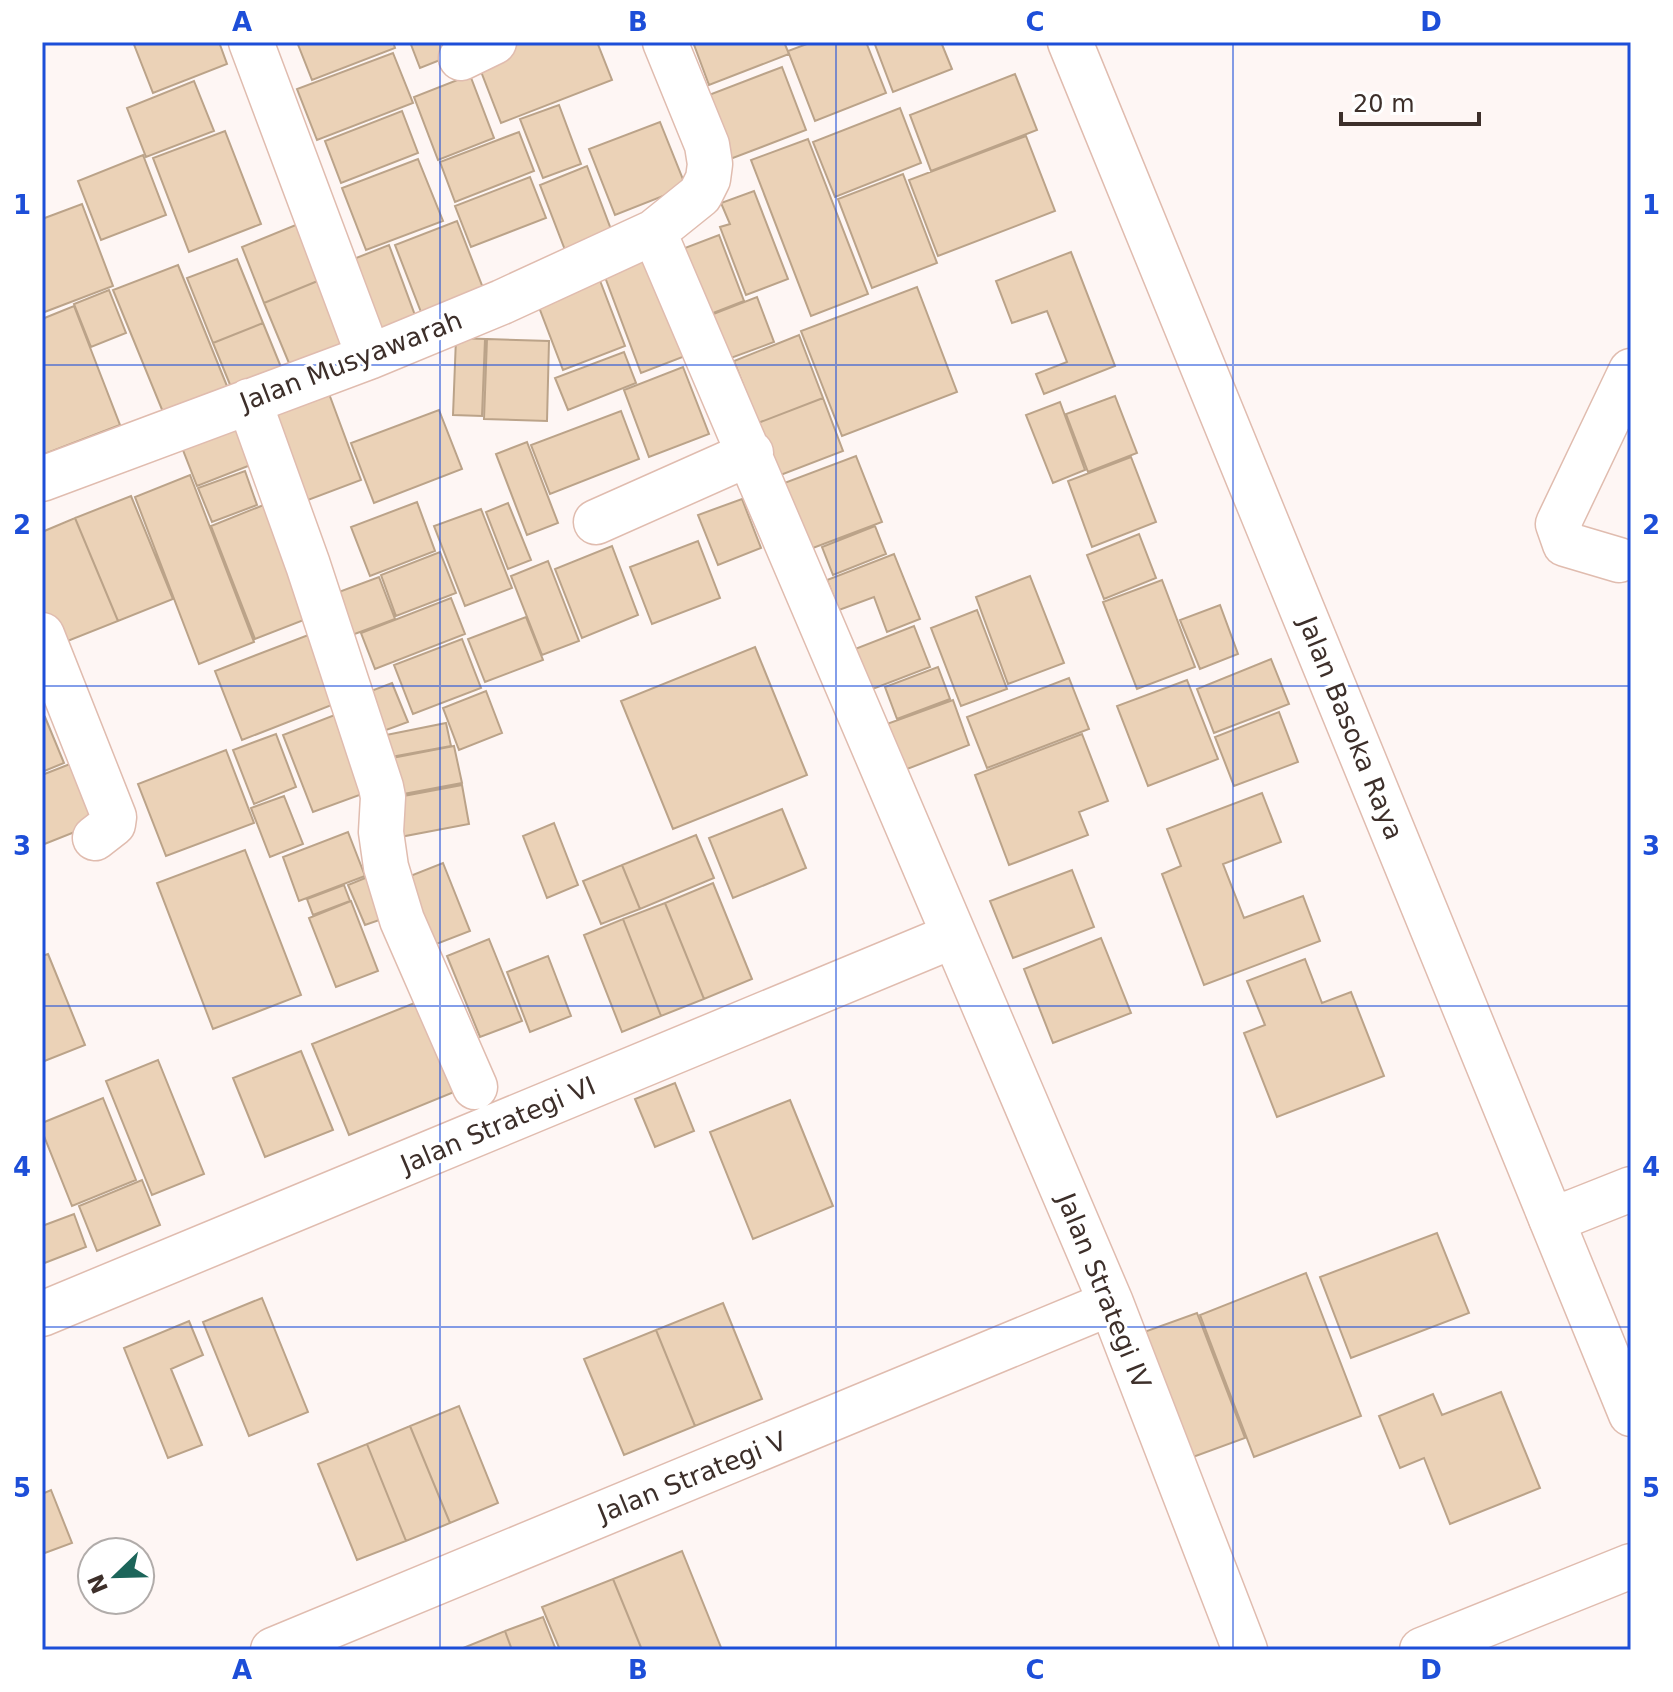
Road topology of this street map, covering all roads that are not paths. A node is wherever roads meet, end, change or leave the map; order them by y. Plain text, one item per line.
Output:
1 (251, 42) edge
2 (665, 42) edge
3 (1070, 42) edge
4 (654, 232) junction
5 (369, 357) junction
6 (1631, 371) edge
7 (249, 401) junction
8 (751, 453) junction
9 (42, 479) edge
10 (596, 522) dead end
11 (1627, 553) edge
12 (42, 635) edge
13 (95, 838) dead end
14 (953, 936) junction
15 (475, 1087) dead end
16 (1631, 1189) edge
17 (1551, 1218) junction
18 (1111, 1303) junction
19 (42, 1314) edge
20 (1631, 1414) edge
21 (1631, 1566) edge
22 (273, 1650) edge
23 (1245, 1650) edge
24 (1422, 1650) edge

1 - 5 street
2 - 4 street, Jalan Musyawarah
3 - 17 street, Jalan Basoka Raya
4 - 5 street, Jalan Musyawarah
4 - 8 street, Jalan Strategi IV
5 - 7 street, Jalan Musyawarah
6 - 11 street
7 - 9 street, Jalan Musyawarah
7 - 15 street
8 - 10 street
8 - 14 street, Jalan Strategi IV
12 - 13 street
14 - 18 street, Jalan Strategi IV
14 - 19 street, Jalan Strategi VI
16 - 17 street
17 - 20 street, Jalan Basoka Raya
18 - 22 street, Jalan Strategi V
18 - 23 street, Jalan Strategi IV
21 - 24 street

